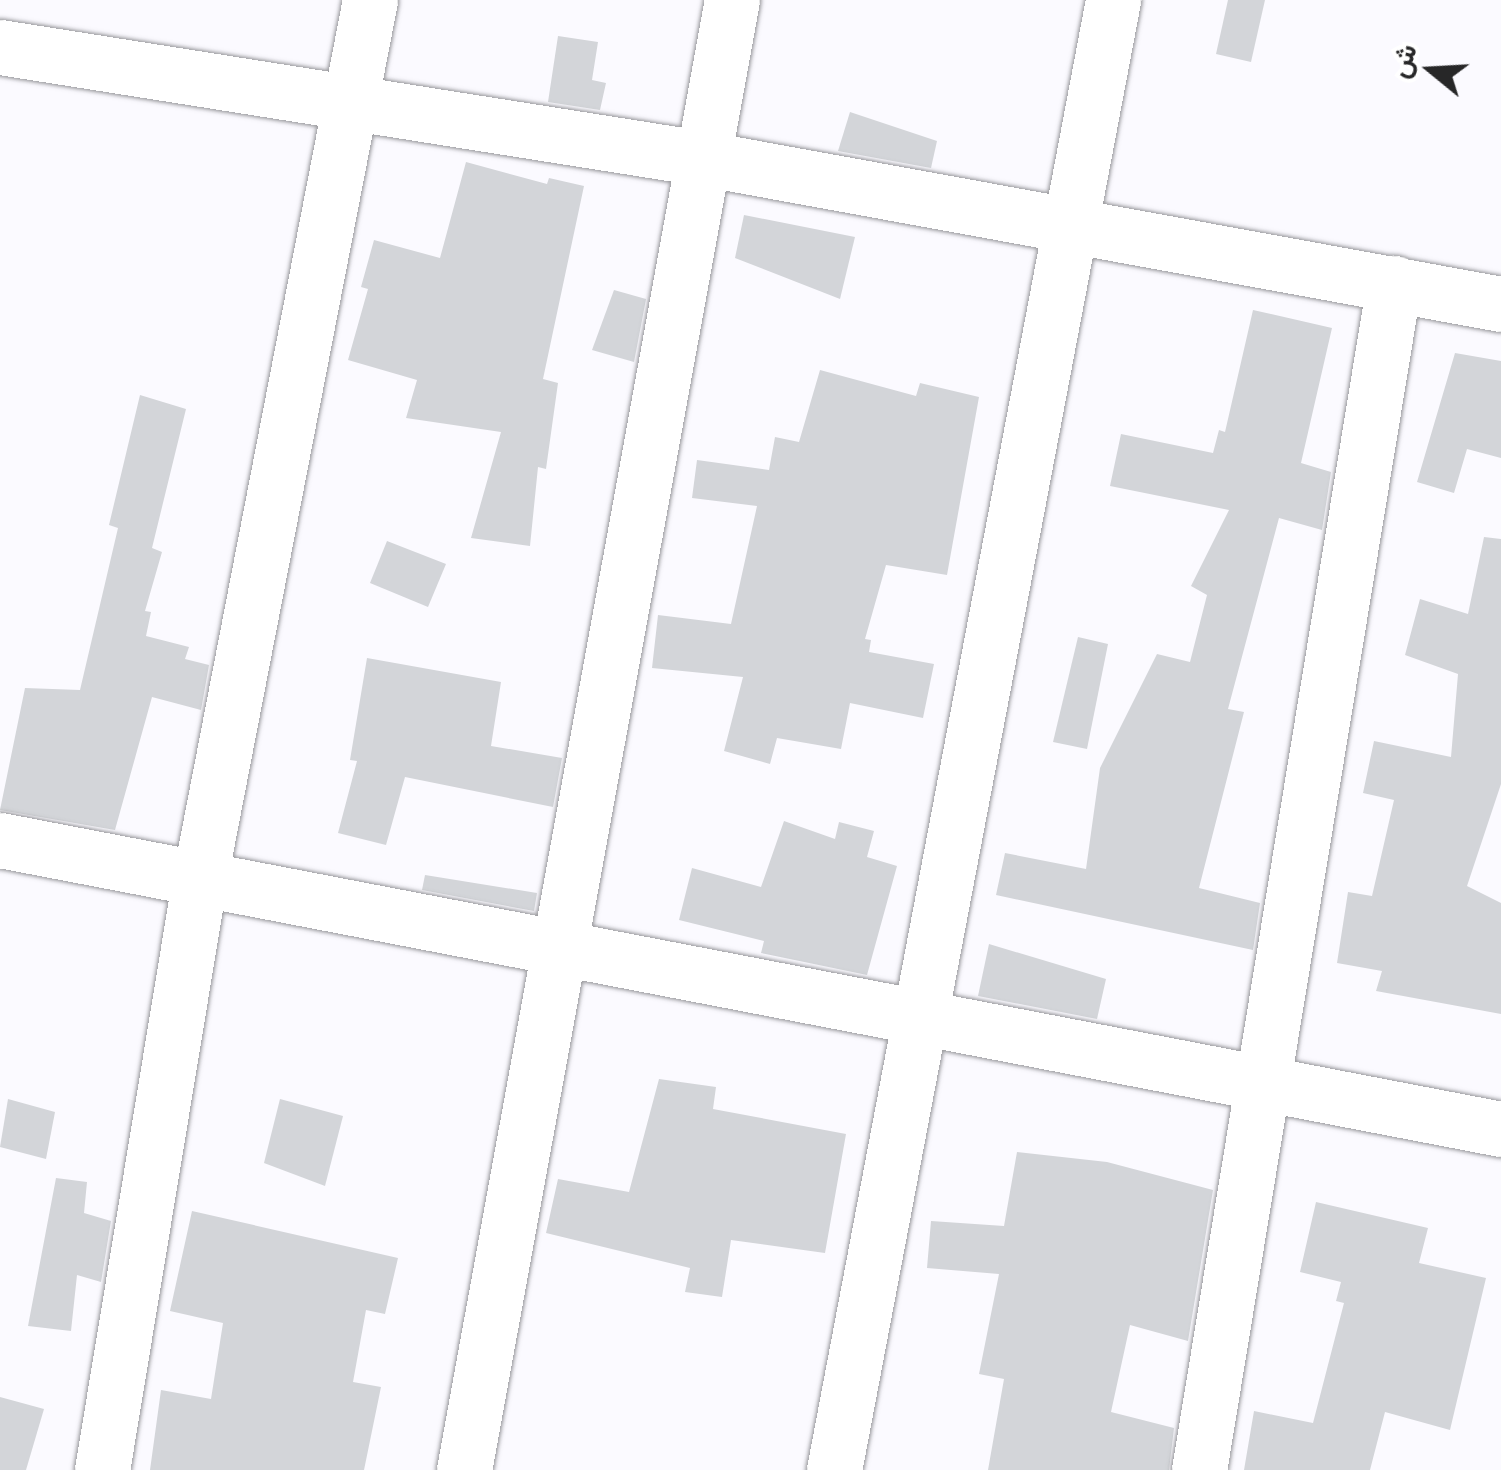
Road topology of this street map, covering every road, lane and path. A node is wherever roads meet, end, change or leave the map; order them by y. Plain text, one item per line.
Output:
1 (370, 0) edge
2 (732, 0) edge
3 (1113, 0) edge
4 (0, 48) edge
5 (351, 99) junction
6 (707, 160) junction
7 (1069, 224) junction
8 (1394, 283) junction
9 (1501, 304) edge
10 (0, 840) edge
11 (200, 877) junction
12 (560, 948) junction
13 (917, 1016) junction
14 (1266, 1084) junction
15 (1501, 1129) edge
16 (102, 1470) edge
17 (464, 1470) edge
18 (834, 1470) edge
19 (1198, 1470) edge

1 - 5 street
2 - 6 street
3 - 7 street
4 - 5 street
5 - 6 street
5 - 11 street
6 - 7 street
6 - 12 street
7 - 8 street
7 - 13 street
8 - 9 street
8 - 14 street
10 - 11 street
11 - 12 street
11 - 16 street
12 - 13 street
12 - 17 street
13 - 14 street
13 - 18 street
14 - 15 street
14 - 19 street

